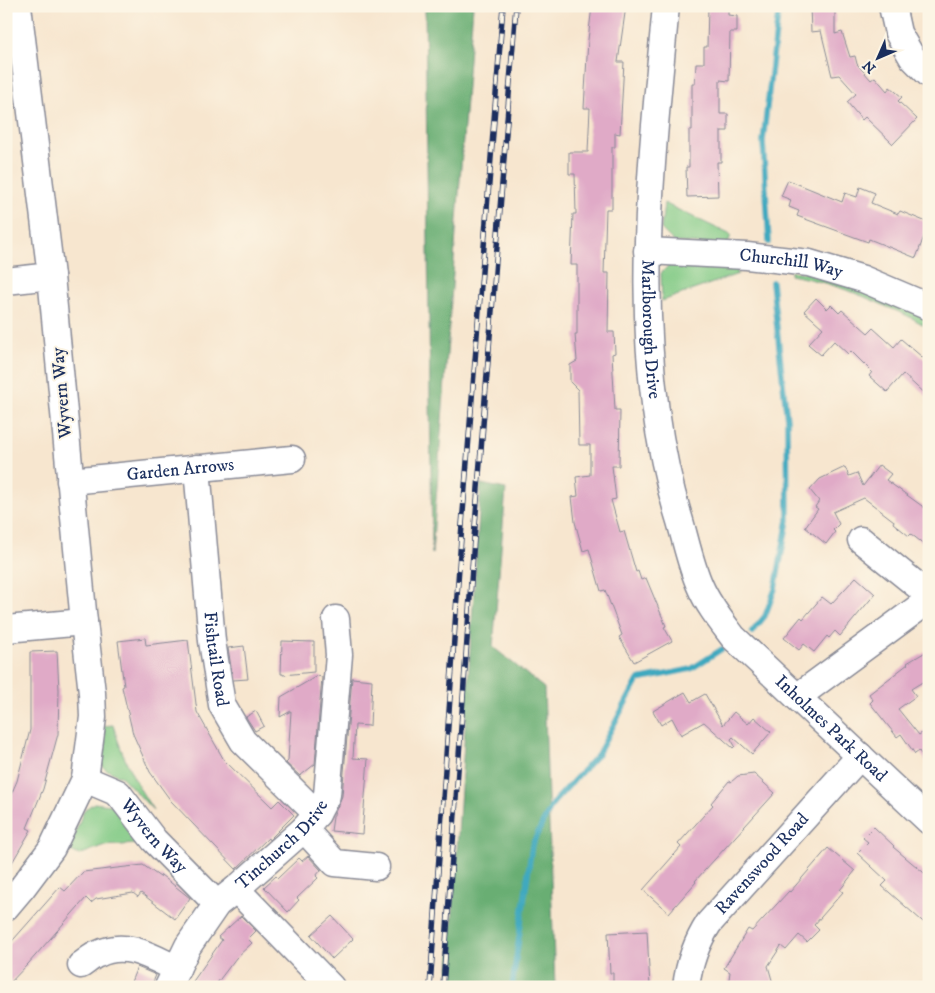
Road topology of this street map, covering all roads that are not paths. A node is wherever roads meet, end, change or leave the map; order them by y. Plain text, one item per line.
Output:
1 (18, 6) edge
2 (666, 6) edge
3 (892, 6) edge
4 (929, 74) edge
5 (647, 251) junction
6 (51, 276) junction
7 (6, 281) edge
8 (928, 305) edge
9 (292, 459) dead end
10 (197, 468) junction
11 (70, 481) junction
12 (861, 540) dead end
13 (929, 595) edge
14 (929, 600) edge
15 (336, 619) dead end
16 (84, 622) junction
17 (6, 629) edge
18 (733, 637) joint
19 (797, 697) junction
20 (860, 756) junction
21 (85, 780) junction
22 (929, 821) edge
23 (310, 822) junction
24 (376, 867) dead end
25 (226, 896) junction
26 (6, 907) edge
27 (81, 965) dead end
28 (172, 978) edge
29 (331, 987) edge
30 (686, 987) edge

1 - 6 street, Wyvern Way
2 - 5 street, Marlborough Drive
3 - 4 street
5 - 8 street, Churchill Way
5 - 18 street, Marlborough Drive
6 - 7 street
6 - 11 street, Wyvern Way
9 - 10 street, Garden Arrows
10 - 11 street, Garden Arrows
10 - 23 street, Fishtail Road
11 - 16 street, Wyvern Way
12 - 13 street
14 - 19 street
15 - 23 street, Tinchurch Drive
16 - 17 street
16 - 21 street, Wyvern Way
18 - 19 street, Inholmes Park Road
19 - 20 street, Inholmes Park Road
20 - 22 street, Inholmes Park Road
20 - 30 street, Ravenswood Road
21 - 25 street, Wyvern Way
21 - 26 street, Wyvern Way
23 - 24 street, Fishtail Road
23 - 25 street, Tinchurch Drive
25 - 28 street, Tinchurch Drive
25 - 29 street, Wyvern Way
27 - 28 street

